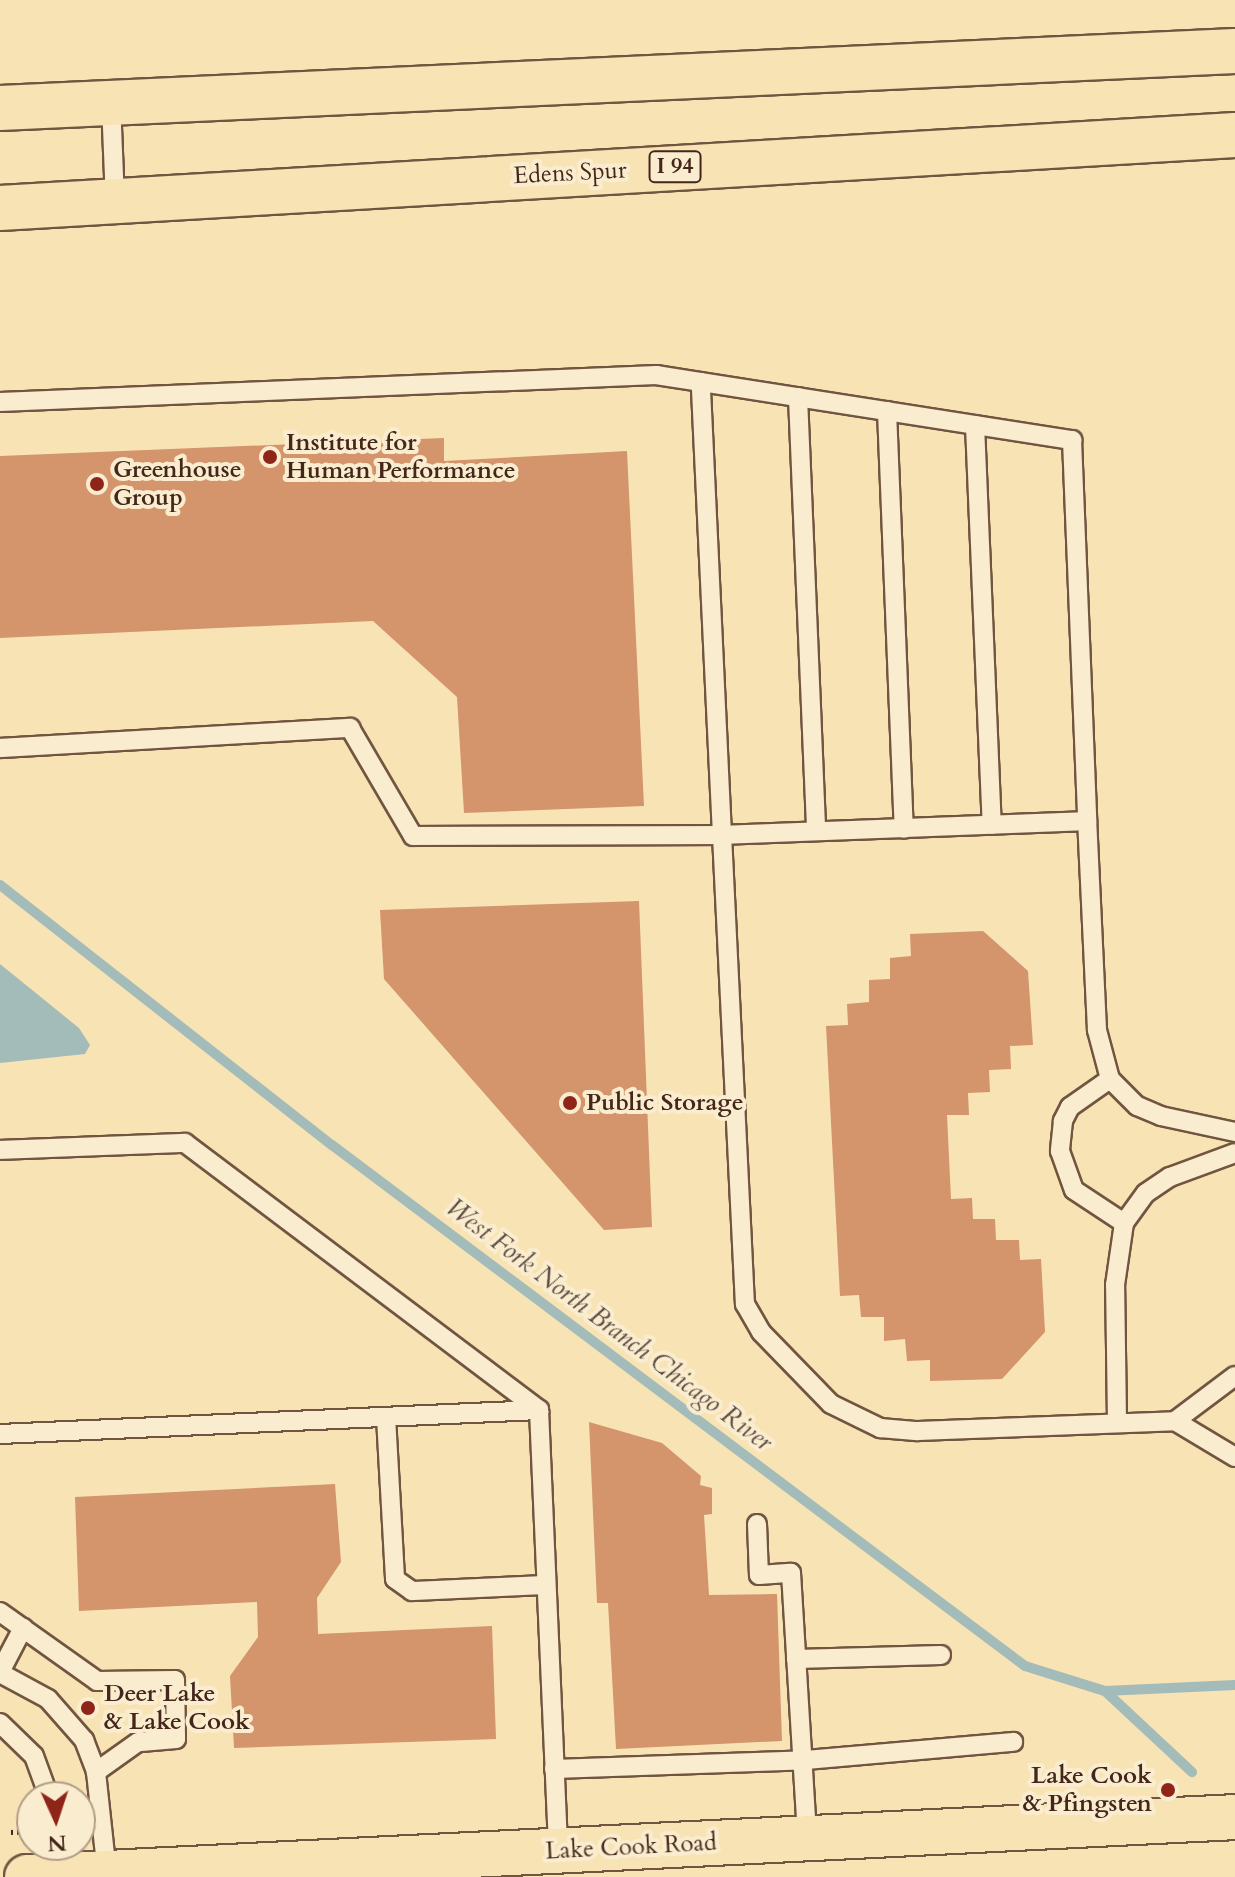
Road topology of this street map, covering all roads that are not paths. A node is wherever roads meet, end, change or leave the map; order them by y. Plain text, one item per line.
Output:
1 (1235, 51) edge
2 (111, 102) junction
3 (0, 108) edge
4 (1235, 135) edge
5 (115, 200) junction
6 (0, 208) edge
7 (701, 382) junction
8 (798, 397) junction
9 (0, 402) edge
10 (887, 411) junction
11 (975, 425) junction
12 (0, 748) edge
13 (1087, 821) junction
14 (992, 825) junction
15 (904, 829) junction
16 (816, 831) junction
17 (722, 835) junction
18 (1110, 1079) junction
19 (1235, 1132) edge
20 (0, 1150) edge
21 (1235, 1153) edge
22 (1124, 1223) junction
23 (1235, 1376) edge
24 (539, 1410) junction
25 (386, 1417) junction
26 (1117, 1421) junction
27 (1175, 1421) junction
28 (0, 1434) edge
29 (1235, 1457) edge
30 (757, 1524) dead end
31 (546, 1585) junction
32 (0, 1612) edge
33 (23, 1628) junction
34 (941, 1655) dead end
35 (796, 1659) junction
36 (0, 1672) edge
37 (0, 1723) edge
38 (1013, 1742) dead end
39 (806, 1760) junction
40 (554, 1769) junction
41 (96, 1772) junction
42 (43, 1781) edge
43 (1235, 1817) edge
44 (807, 1838) junction
45 (558, 1850) junction
46 (66, 1861) edge
47 (107, 1873) junction

1 - 2 main road
2 - 3 main road
2 - 5 lane
4 - 5 main road, Edens Spur / I 94
5 - 6 main road, Edens Spur / I 94
7 - 8 lane
7 - 9 lane
7 - 17 lane
8 - 10 lane
8 - 16 lane
10 - 11 lane
10 - 15 lane
11 - 13 lane
11 - 14 lane
12 - 17 lane
13 - 14 lane
13 - 18 lane
14 - 15 lane
15 - 16 lane
16 - 17 lane
17 - 26 lane
18 - 19 lane
18 - 22 lane
20 - 24 lane
21 - 22 lane
22 - 26 lane
23 - 27 lane
24 - 25 lane
24 - 31 lane
25 - 28 lane
25 - 31 lane
26 - 27 lane
27 - 29 lane
30 - 35 lane
31 - 40 lane
32 - 33 lane
33 - 36 lane
33 - 41 lane
34 - 35 lane
35 - 39 lane
36 - 41 lane
37 - 42 lane
38 - 39 lane
39 - 40 lane
39 - 44 lane
40 - 45 lane
41 - 47 lane
43 - 44 main road, Lake Cook Road
44 - 45 main road, Lake Cook Road
45 - 47 main road, Lake Cook Road
46 - 47 main road, Lake Cook Road

